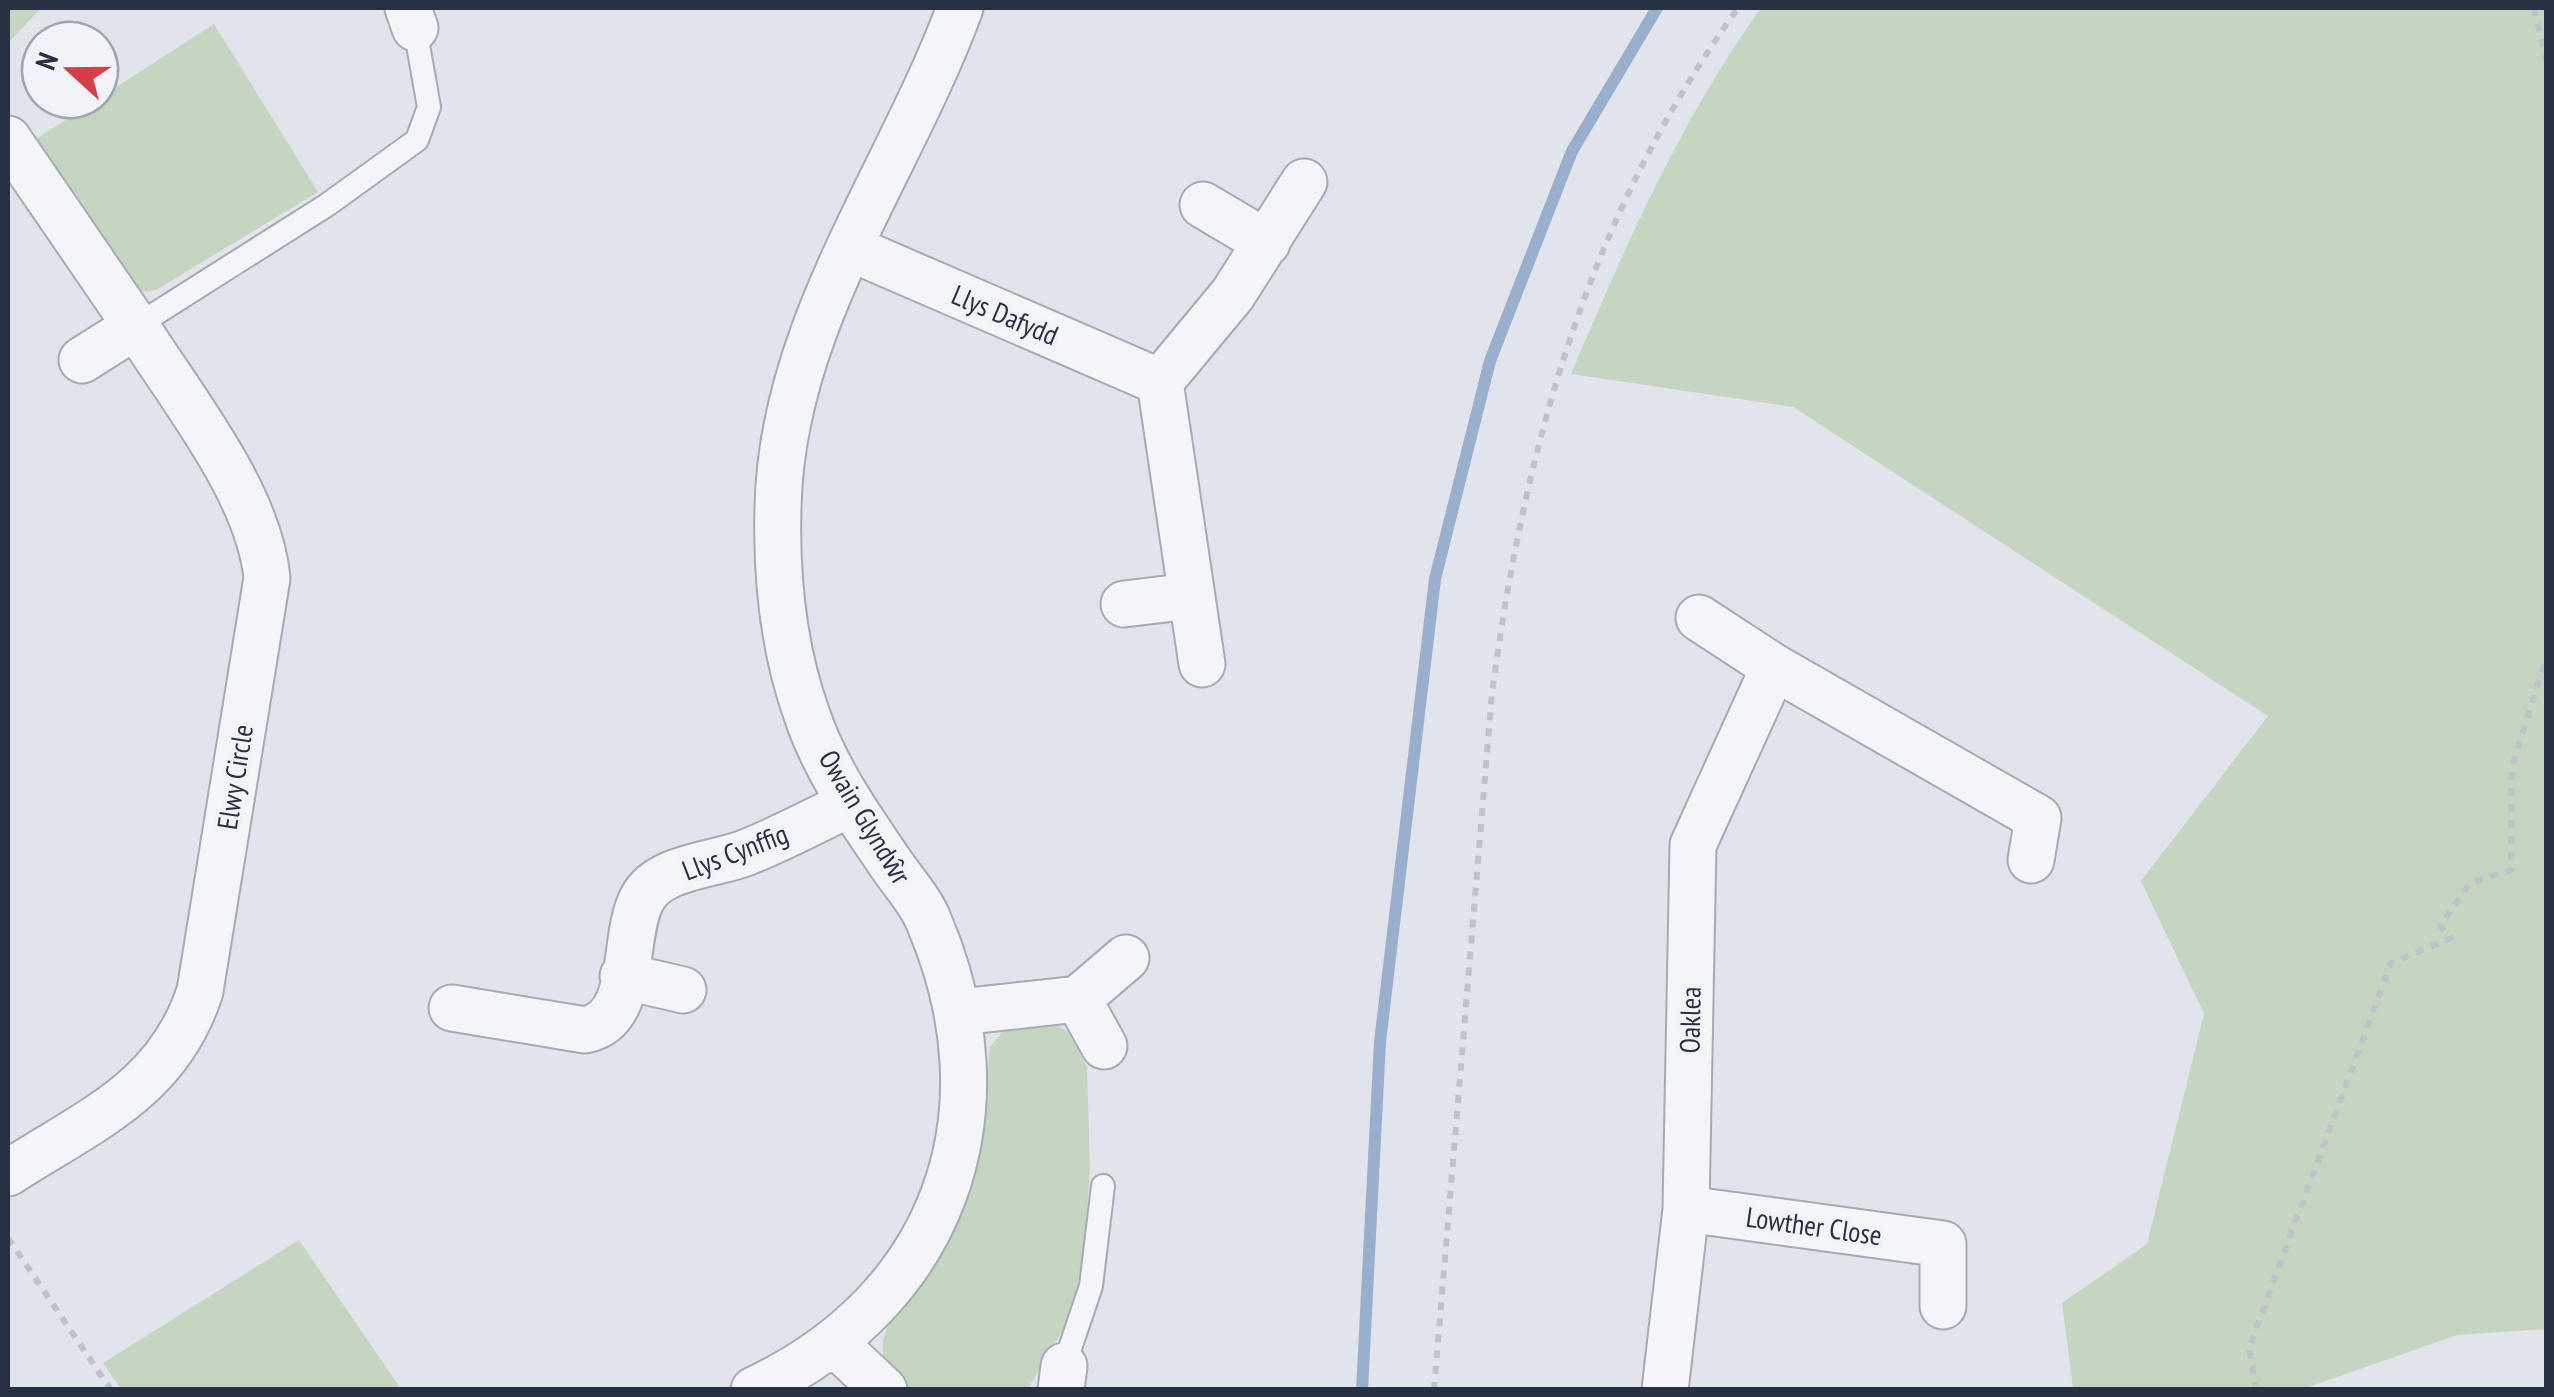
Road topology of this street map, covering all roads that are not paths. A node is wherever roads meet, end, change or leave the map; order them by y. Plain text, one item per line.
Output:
1 (960, 8) edge
2 (412, 18) edge
3 (8, 139) edge
4 (1304, 182) dead end
5 (1203, 205) dead end
6 (1266, 242) junction
7 (850, 248) junction
8 (136, 326) junction
9 (82, 360) dead end
10 (1160, 382) junction
11 (1191, 596) junction
12 (1124, 604) dead end
13 (1699, 618) dead end
14 (1202, 664) dead end
15 (1774, 667) junction
16 (850, 804) junction
17 (2047, 838) dead end
18 (1126, 958) dead end
19 (623, 976) junction
20 (683, 990) dead end
21 (1078, 999) junction
22 (452, 1008) dead end
23 (960, 1012) junction
24 (1104, 1046) dead end
25 (8, 1173) edge
26 (1102, 1186) dead end
27 (1686, 1209) junction
28 (1943, 1306) dead end
29 (834, 1344) junction
30 (1062, 1378) edge
31 (754, 1390) edge
32 (884, 1390) edge
33 (1665, 1390) edge

1 - 7 street, Owain Glyndŵr
2 - 8 lane
3 - 8 street, Elwy Circle
4 - 6 street
5 - 6 street
6 - 10 street
7 - 10 street, Llys Dafydd
7 - 16 street, Owain Glyndŵr
8 - 9 street
8 - 25 street, Elwy Circle
10 - 11 street
11 - 12 street
11 - 14 street
13 - 15 street
15 - 17 street
15 - 27 street, Oaklea
16 - 19 street, Llys Cynffig
16 - 23 street, Owain Glyndŵr
18 - 21 street
19 - 20 street
19 - 22 street, Llys Cynffig
21 - 23 street
21 - 24 street
23 - 29 street, Owain Glyndŵr
26 - 30 lane
27 - 28 street, Lowther Close
27 - 33 street, Oaklea
29 - 31 street, Owain Glyndŵr
29 - 32 street

